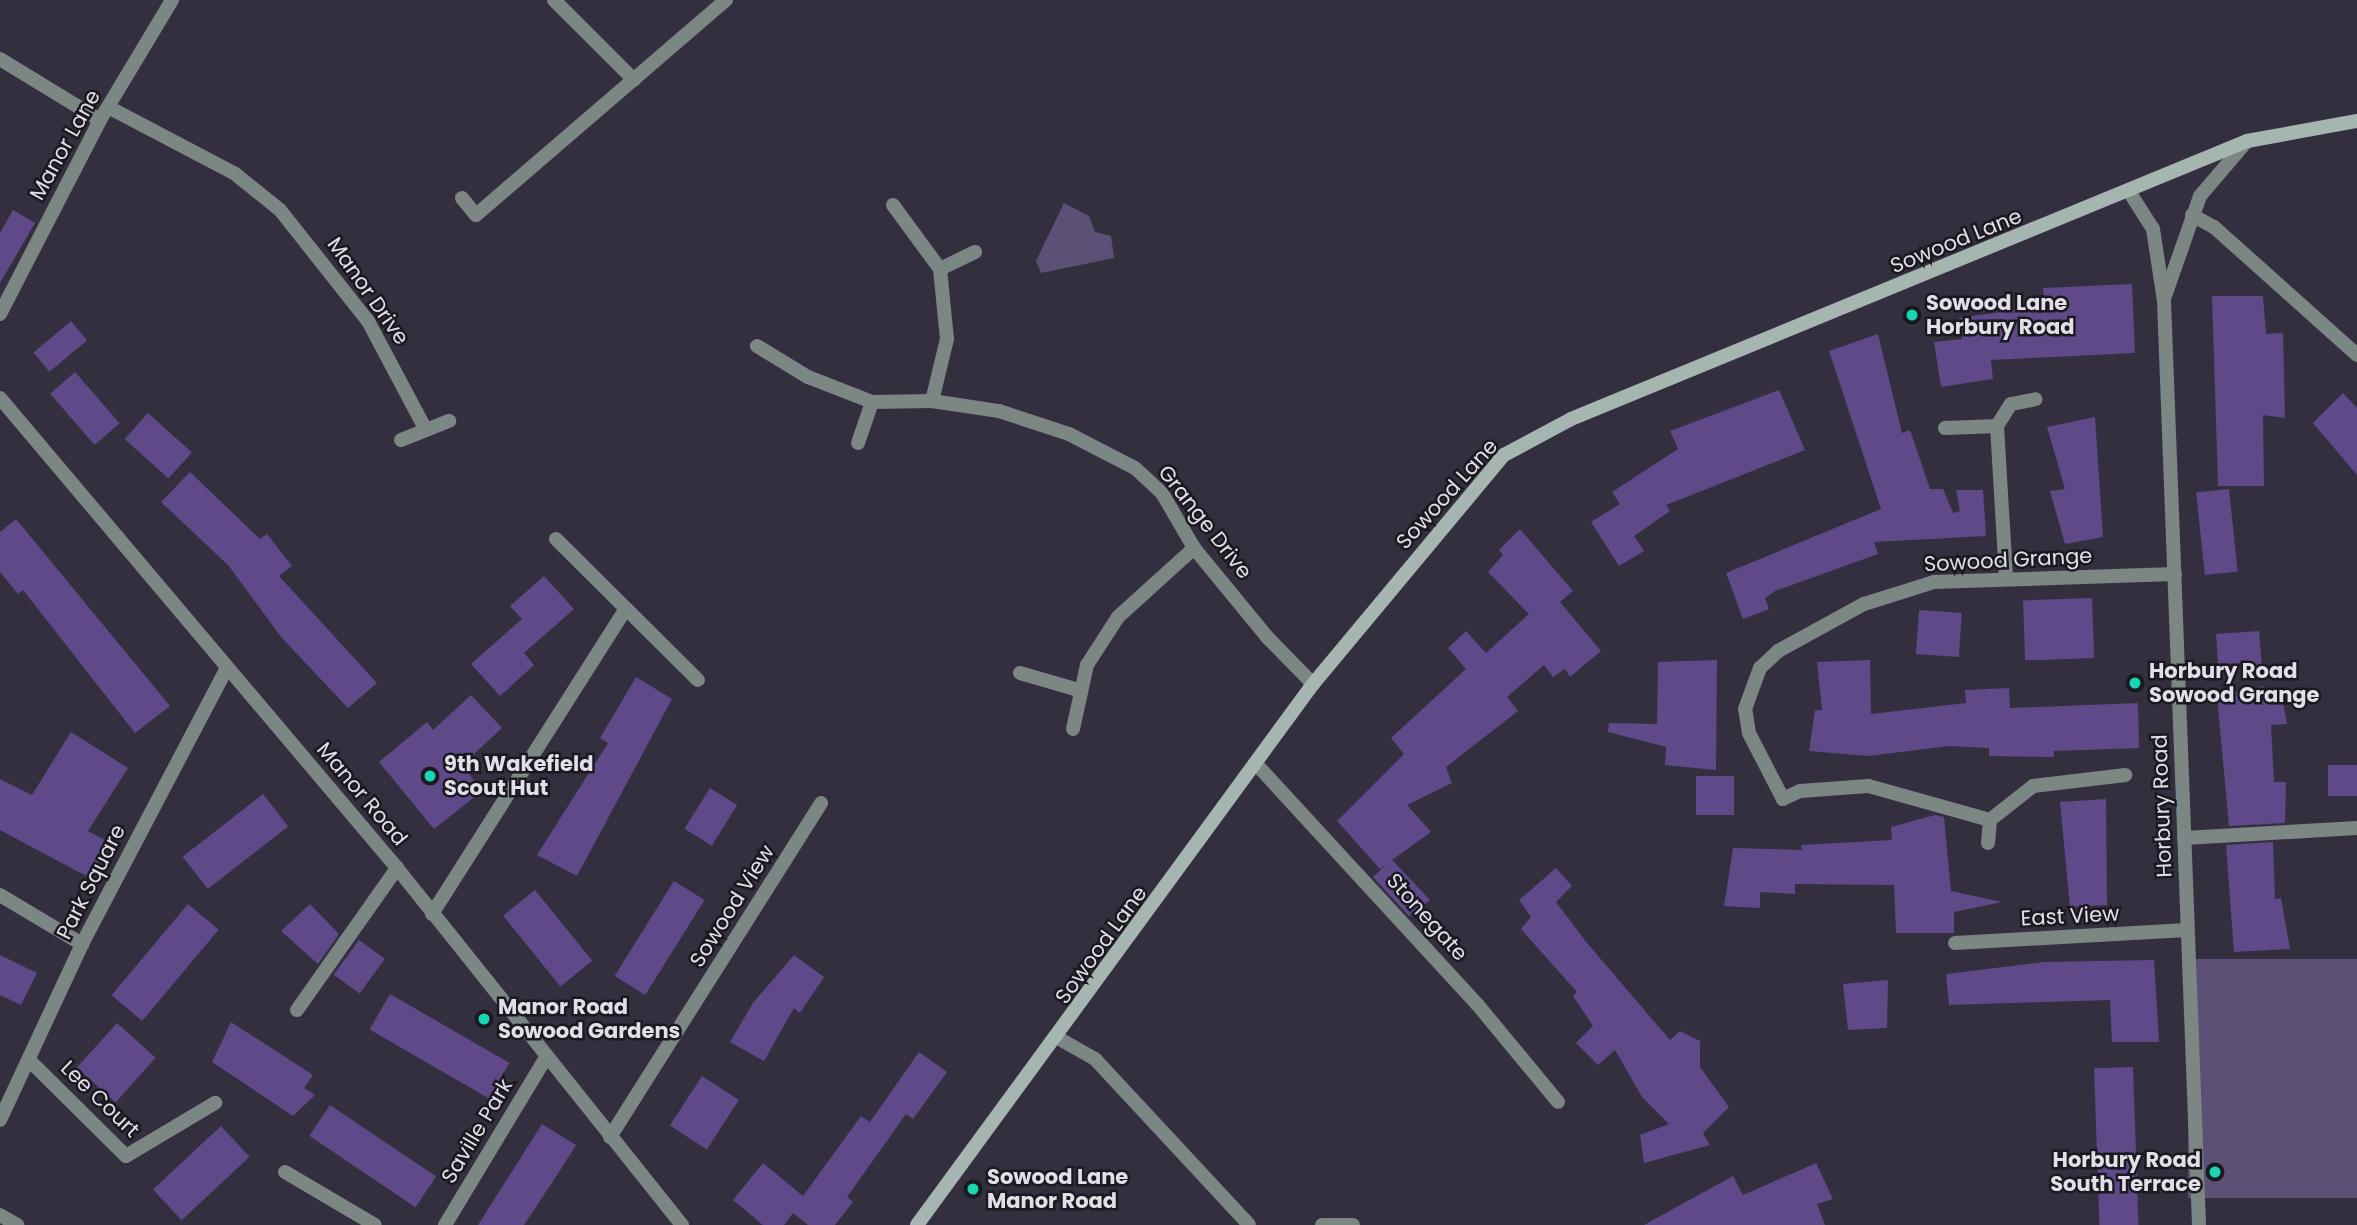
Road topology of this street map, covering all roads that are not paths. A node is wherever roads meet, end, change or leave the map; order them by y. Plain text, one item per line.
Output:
1 (172, 0) edge
2 (554, 0) edge
3 (726, 0) edge
4 (0, 59) edge
5 (634, 80) junction
6 (110, 107) junction
7 (100, 120) junction
8 (2357, 121) edge
9 (2247, 141) junction
10 (2130, 193) junction
11 (461, 198) dead end
12 (893, 205) dead end
13 (2192, 215) junction
14 (975, 252) dead end
15 (940, 269) junction
16 (2164, 301) junction
17 (0, 314) edge
18 (757, 346) dead end
19 (2357, 355) edge
20 (0, 398) edge
21 (2036, 399) dead end
22 (932, 401) junction
23 (872, 402) junction
24 (449, 421) dead end
25 (1997, 426) junction
26 (1945, 428) dead end
27 (426, 430) junction
28 (401, 440) dead end
29 (858, 443) dead end
30 (556, 539) dead end
31 (1194, 548) junction
32 (2175, 574) junction
33 (2006, 578) junction
34 (624, 611) junction
35 (228, 668) junction
36 (1020, 673) dead end
37 (698, 680) dead end
38 (1314, 684) junction
39 (1078, 690) junction
40 (1073, 729) dead end
41 (1258, 766) junction
42 (2126, 775) dead end
43 (821, 803) dead end
44 (1990, 820) junction
45 (2357, 828) edge
46 (2184, 838) junction
47 (1988, 843) dead end
48 (397, 868) junction
49 (0, 895) edge
50 (432, 914) junction
51 (2188, 930) junction
52 (1955, 943) dead end
53 (82, 944) junction
54 (297, 1010) dead end
55 (1058, 1038) junction
56 (545, 1059) junction
57 (30, 1061) junction
58 (215, 1102) dead end
59 (1558, 1102) dead end
60 (0, 1120) edge
61 (610, 1137) junction
62 (285, 1172) dead end
63 (0, 1215) edge
64 (17, 1225) edge
65 (375, 1225) edge
66 (445, 1225) edge
67 (682, 1225) edge
68 (917, 1225) edge
69 (1249, 1225) edge
70 (1322, 1225) edge
71 (1353, 1225) edge
72 (2199, 1225) edge

1 - 6 street, Manor Lane
2 - 5 street
3 - 5 street
4 - 7 street
5 - 11 street
6 - 7 street, Manor Lane
6 - 27 street, Manor Drive
7 - 17 street, Manor Lane
8 - 9 main road, Sowood Lane
9 - 10 main road, Sowood Lane
9 - 13 street, Horbury Road
10 - 16 street, Horbury Road
10 - 38 main road, Sowood Lane
12 - 15 street
13 - 16 street, Horbury Road
13 - 19 street
14 - 15 street
15 - 22 street
16 - 32 street, Horbury Road
18 - 23 street, Grange Drive
20 - 35 street, Manor Road
21 - 25 street
22 - 23 street, Grange Drive
22 - 31 street, Grange Drive
23 - 29 street
24 - 27 street
25 - 26 street
25 - 33 street
27 - 28 street
30 - 34 street
31 - 38 street, Grange Drive
31 - 39 street
32 - 33 street, Sowood Grange
32 - 46 street, Horbury Road
33 - 44 street, Sowood Grange
34 - 37 street
34 - 50 street
35 - 48 street, Manor Road
35 - 53 street, Park Square
36 - 39 street
38 - 41 main road, Sowood Lane
39 - 40 street
41 - 55 main road, Sowood Lane
41 - 59 street, Stonegate
42 - 44 street
43 - 61 street, Sowood View
44 - 47 street
45 - 46 street
46 - 51 street, Horbury Road
48 - 50 street, Manor Road
48 - 54 street
49 - 53 street
50 - 56 street, Manor Road
51 - 52 street, East View
51 - 72 street, Horbury Road
53 - 57 street, Park Square
55 - 68 main road, Sowood Lane
55 - 69 street
56 - 61 street, Manor Road
56 - 66 street, Saville Park
57 - 58 street, Lee Court
57 - 60 street, Park Square
61 - 67 street, Manor Road
62 - 65 street
63 - 64 street
70 - 71 street

